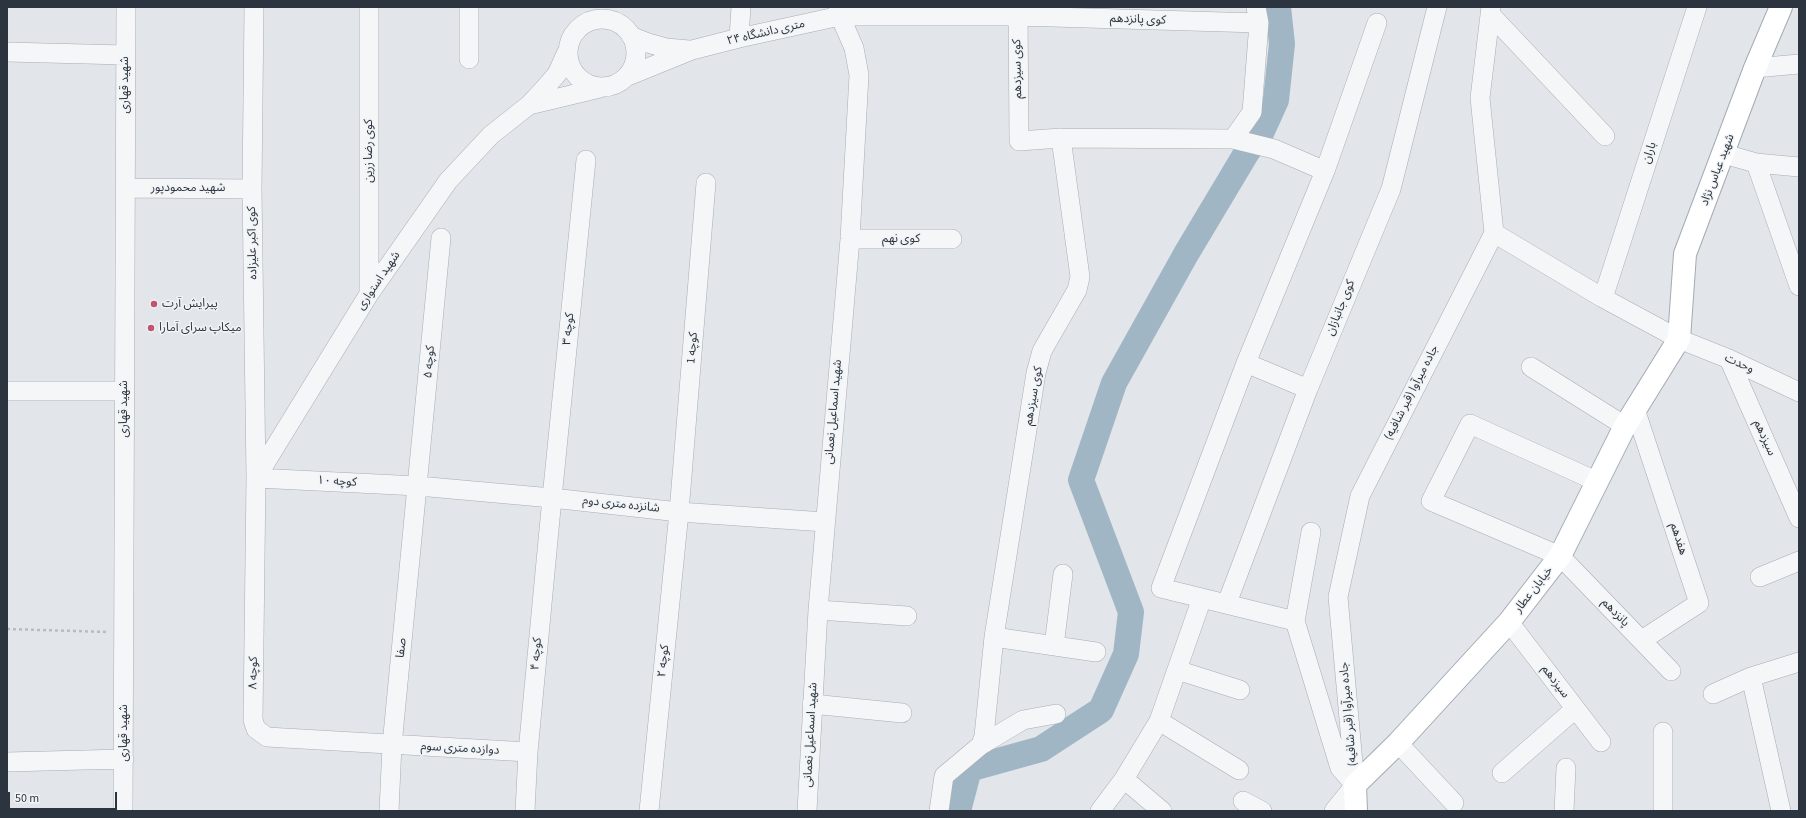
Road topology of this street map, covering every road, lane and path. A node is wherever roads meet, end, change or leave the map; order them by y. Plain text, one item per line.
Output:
1 (126, 7) edge
2 (254, 7) edge
3 (369, 7) edge
4 (469, 7) edge
5 (596, 7) edge
6 (615, 7) edge
7 (741, 7) edge
8 (1437, 7) edge
9 (1697, 7) edge
10 (1780, 7) edge
11 (1490, 10) edge
12 (839, 12) edge
13 (1018, 12) edge
14 (1147, 14) edge
15 (1257, 15) edge
16 (584, 23) junction
17 (1377, 24) dead end
18 (628, 32) junction
19 (739, 38) junction
20 (692, 50) junction
21 (7, 52) edge
22 (567, 52) junction
23 (125, 55) junction
24 (469, 59) dead end
25 (1799, 64) edge
26 (1755, 68) junction
27 (628, 76) junction
28 (600, 88) junction
29 (529, 106) junction
30 (1605, 136) dead end
31 (1061, 138) junction
32 (1234, 139) junction
33 (1724, 154) junction
34 (586, 160) dead end
35 (1756, 163) junction
36 (1799, 167) edge
37 (1325, 171) junction
38 (706, 184) dead end
39 (124, 188) junction
40 (252, 189) junction
41 (1494, 233) junction
42 (441, 238) dead end
43 (850, 239) junction
44 (952, 239) dead end
45 (1799, 286) edge
46 (369, 294) junction
47 (1603, 298) junction
48 (1679, 339) junction
49 (1729, 359) junction
50 (1246, 363) junction
51 (1531, 367) dead end
52 (1308, 389) junction
53 (7, 391) edge
54 (124, 391) junction
55 (1799, 392) edge
56 (1630, 418) junction
57 (256, 478) junction
58 (1596, 481) junction
59 (418, 486) junction
60 (552, 498) junction
61 (679, 512) junction
62 (1799, 518) edge
63 (824, 522) junction
64 (1311, 532) dead end
65 (1560, 556) junction
66 (1799, 560) edge
67 (1063, 574) dead end
68 (1760, 577) dead end
69 (1202, 598) junction
70 (1227, 603) junction
71 (818, 610) junction
72 (907, 616) dead end
73 (1296, 621) junction
74 (1509, 622) junction
75 (7, 629) edge
76 (123, 633) junction
77 (994, 637) junction
78 (1642, 640) junction
79 (1054, 646) junction
80 (1096, 652) dead end
81 (1799, 662) edge
82 (1177, 670) junction
83 (1670, 671) dead end
84 (1751, 678) junction
85 (1240, 690) dead end
86 (1713, 694) dead end
87 (812, 704) junction
88 (1575, 709) junction
89 (902, 713) dead end
90 (1056, 714) dead end
91 (1159, 721) junction
92 (1663, 732) dead end
93 (1601, 742) dead end
94 (1398, 743) junction
95 (981, 745) junction
96 (392, 746) junction
97 (528, 752) junction
98 (124, 759) junction
99 (7, 762) edge
100 (1566, 768) dead end
101 (1239, 770) dead end
102 (1502, 773) dead end
103 (1124, 779) junction
104 (1355, 785) junction
105 (1243, 801) dead end
106 (1454, 804) dead end
107 (123, 811) edge
108 (389, 811) edge
109 (525, 811) edge
110 (649, 811) edge
111 (807, 811) edge
112 (939, 811) edge
113 (1100, 811) edge
114 (1162, 811) edge
115 (1262, 811) edge
116 (1334, 811) edge
117 (1356, 811) edge
118 (1564, 811) edge
119 (1663, 811) edge
120 (1781, 811) edge

1 - 23 street, شهید قهاری
2 - 40 street, کوی اکبر علیزاده
3 - 46 street, کوی رضا زرین
4 - 24 street
5 - 16 street
6 - 18 street
7 - 19 street
8 - 52 street, کوی جانبازان
9 - 47 street, باران
10 - 26 main road, شهید عباس نژاد
11 - 30 street
11 - 41 street
12 - 13 street, ۲۴ متری دانشگاه
12 - 19 street, ۲۴ متری دانشگاه
12 - 43 street, شهید اسماعیل نعمانی
13 - 14 street, کوی پانزدهم
13 - 31 street, کوی سیزدهم
14 - 15 street, کوی پانزدهم
15 - 32 street
16 - 18 street
16 - 22 street
17 - 37 street
18 - 20 street, ۲۴ متری دانشگاه
18 - 27 street
19 - 20 street, ۲۴ متری دانشگاه
20 - 27 street, ۲۴ متری دانشگاه
21 - 23 street
22 - 28 street
22 - 29 street, شهید استواری
23 - 39 street, شهید قهاری
25 - 26 street
26 - 33 main road, شهید عباس نژاد
27 - 28 street
28 - 29 street, شهید استواری
29 - 46 street, شهید استواری
31 - 32 street
31 - 77 street, کوی سیزدهم
32 - 37 street
33 - 35 street
33 - 48 main road, شهید عباس نژاد
34 - 60 street, کوچه ۳
35 - 36 street
35 - 45 street
37 - 50 street
38 - 61 street, کوچه 1
39 - 40 street, شهید محمودپور
39 - 54 street, شهید قهاری
40 - 57 street, کوی اکبر علیزاده
41 - 47 street, وحدت
41 - 104 street, جاده میرآوا (قبر شافیه)
42 - 59 street, کوچه ۵
43 - 44 street, کوی نهم
43 - 63 street, شهید اسماعیل نعمانی
46 - 57 street, شهید استواری
47 - 48 street, وحدت
48 - 49 street, وحدت
48 - 56 main road, خیابان عطار
49 - 55 street, وحدت
49 - 62 street, سیزدهم
50 - 52 street
50 - 69 street
51 - 56 street
52 - 70 street, کوی جانبازان
53 - 54 street
54 - 76 street, شهید قهاری
56 - 58 main road, خیابان عطار
56 - 78 street, هفدهم
57 - 59 street, کوچه ۱۰
57 - 96 street, کوچه ۸
58 - 65 main road, خیابان عطار
58 - 65 street
59 - 60 street, شانزده متری دوم
59 - 96 street, صفا
60 - 61 street, شانزده متری دوم
60 - 97 street, کوچه ۴
61 - 63 street, شانزده متری دوم
61 - 110 street, کوچه ۲
63 - 71 street, شهید اسماعیل نعمانی
64 - 73 street
65 - 74 main road, خیابان عطار
65 - 78 street, پانزدهم
66 - 68 street
67 - 79 street
69 - 70 street
69 - 82 street
70 - 73 street
71 - 72 street
71 - 87 street, شهید اسماعیل نعمانی
73 - 104 street
74 - 88 street, سیزدهم
74 - 94 main road, خیابان عطار
75 - 76 path
76 - 98 street, شهید قهاری
77 - 79 street
77 - 95 street, کوی سیزدهم
78 - 83 street, پانزدهم
79 - 80 street
81 - 84 street
82 - 85 street
82 - 91 street
84 - 86 street
84 - 120 street
87 - 89 street
87 - 111 street, شهید اسماعیل نعمانی
88 - 93 street, سیزدهم
88 - 102 street
90 - 95 street
91 - 101 street
91 - 103 street
92 - 119 street
94 - 104 main road, خیابان عطار
94 - 106 street
95 - 112 street
96 - 97 street, دوازده متری سوم
96 - 108 street, صفا
97 - 109 street, کوچه ۴
98 - 99 street
98 - 107 street, شهید قهاری
100 - 118 street
103 - 113 street
103 - 114 street
104 - 116 street
104 - 117 main road
105 - 115 street

